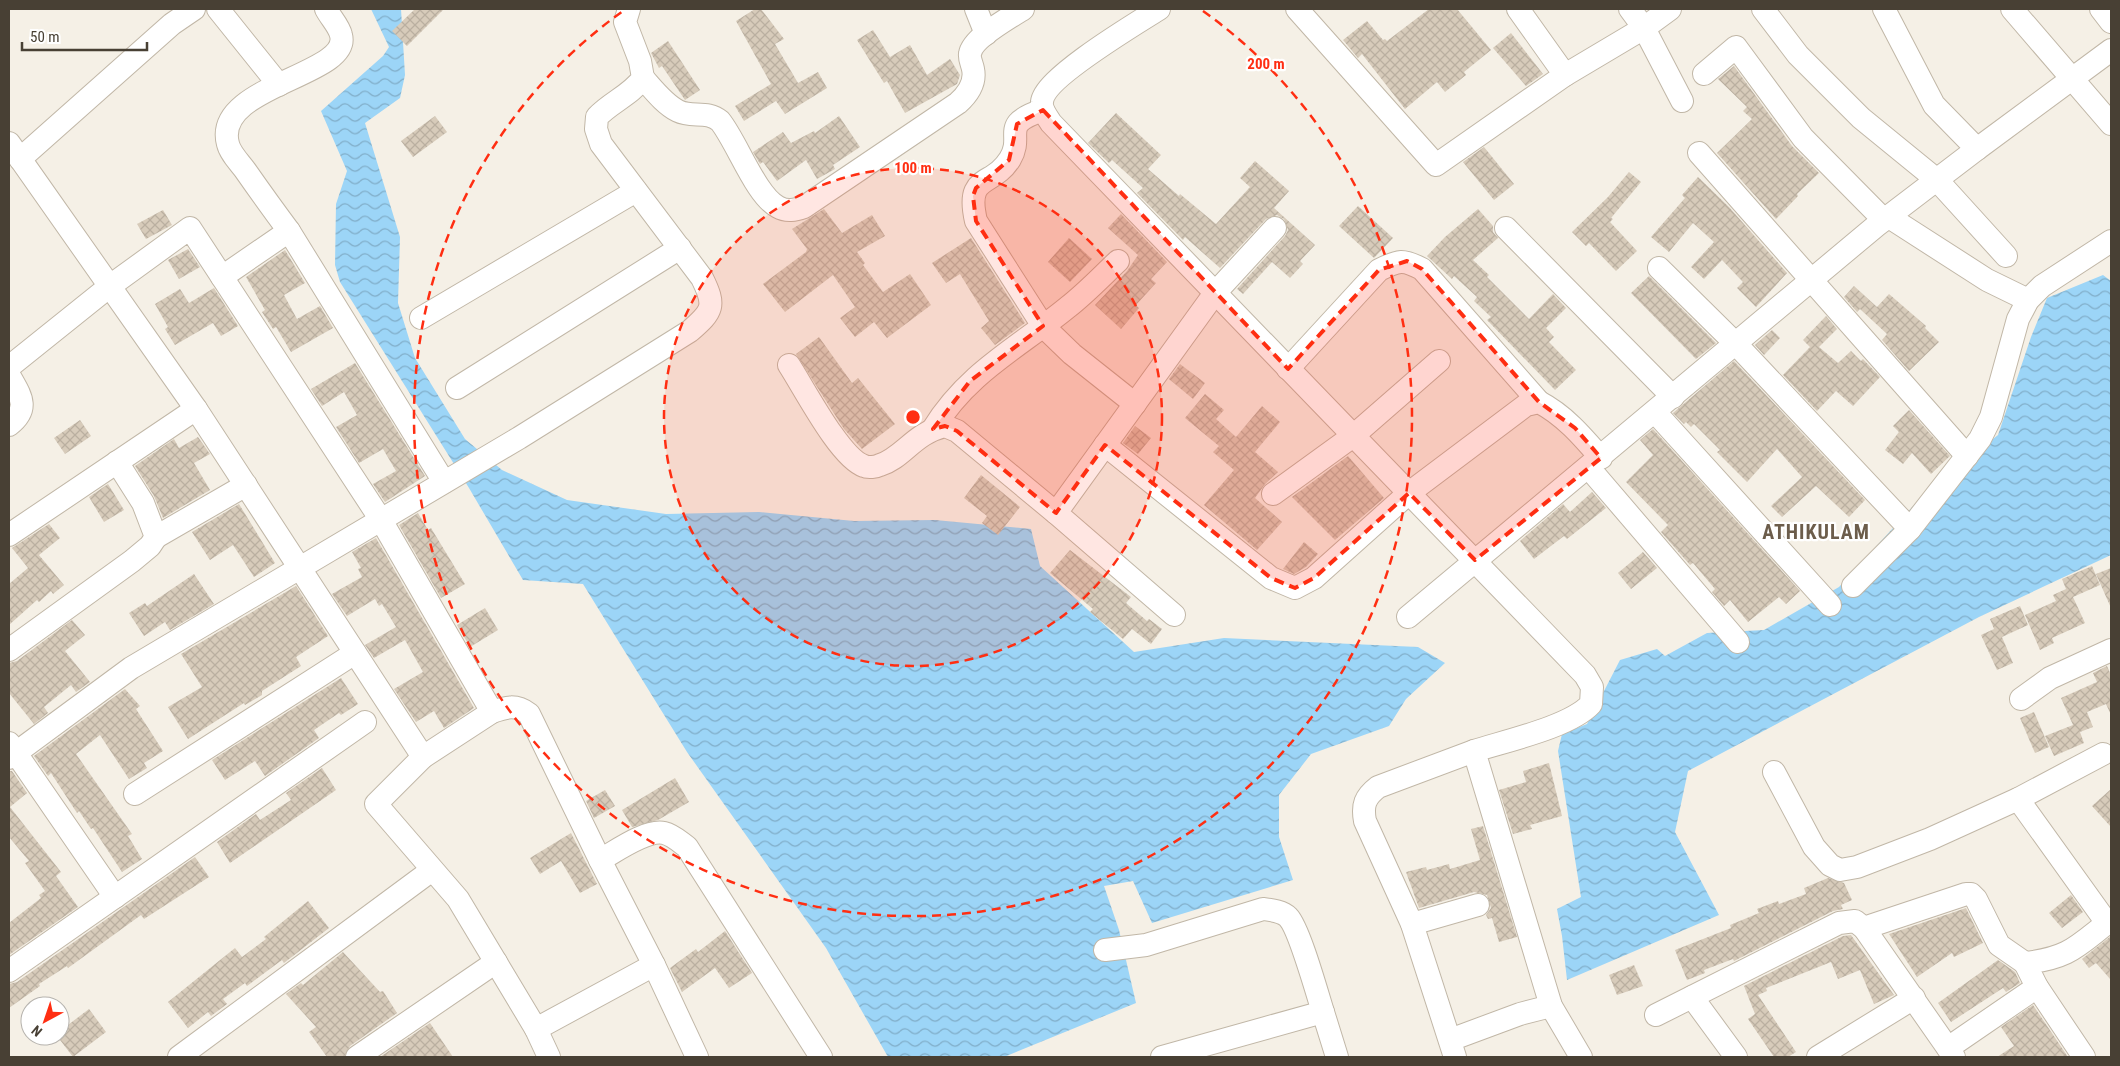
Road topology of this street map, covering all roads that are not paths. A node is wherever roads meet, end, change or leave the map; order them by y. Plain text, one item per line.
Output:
1 (194, 9) edge
2 (218, 9) edge
3 (326, 9) edge
4 (630, 9) edge
5 (976, 9) edge
6 (1023, 9) edge
7 (1159, 9) edge
8 (1297, 9) edge
9 (1518, 9) edge
10 (1630, 9) edge
11 (1670, 9) edge
12 (1763, 9) edge
13 (1884, 9) edge
14 (2012, 9) edge
15 (2101, 9) edge
16 (2111, 22) edge
17 (1644, 28) junction
18 (986, 34) junction
19 (2111, 50) edge
20 (1704, 74) dead end
21 (1565, 75) junction
22 (643, 78) junction
23 (2073, 79) junction
24 (279, 85) junction
25 (1682, 101) dead end
26 (1043, 110) junction
27 (2111, 124) edge
28 (1977, 149) junction
29 (14, 151) edge
30 (1699, 153) dead end
31 (1937, 180) junction
32 (636, 191) junction
33 (1886, 218) junction
34 (1275, 228) dead end
35 (1506, 228) dead end
36 (289, 232) junction
37 (2111, 241) edge
38 (680, 248) junction
39 (2006, 256) dead end
40 (1118, 261) dead end
41 (1659, 268) dead end
42 (222, 277) junction
43 (1812, 280) junction
44 (110, 286) junction
45 (1216, 293) junction
46 (2028, 300) junction
47 (421, 318) dead end
48 (1042, 326) junction
49 (1736, 344) junction
50 (1439, 361) dead end
51 (789, 365) dead end
52 (9, 366) edge
53 (1288, 369) junction
54 (9, 375) edge
55 (457, 388) dead end
56 (1673, 397) junction
57 (1539, 402) junction
58 (1135, 404) junction
59 (196, 409) junction
60 (1656, 412) junction
61 (9, 425) edge
62 (933, 429) junction
63 (1353, 436) junction
64 (1105, 445) junction
65 (1967, 456) junction
66 (117, 462) junction
67 (1595, 463) junction
68 (444, 482) junction
69 (246, 485) junction
70 (1409, 493) junction
71 (1273, 494) dead end
72 (1056, 513) junction
73 (381, 520) junction
74 (1910, 529) junction
75 (9, 535) edge
76 (156, 537) junction
77 (1475, 560) junction
78 (300, 568) junction
79 (1853, 586) dead end
80 (1830, 605) dead end
81 (1174, 615) dead end
82 (1408, 617) dead end
83 (1738, 642) dead end
84 (9, 650) edge
85 (2111, 650) edge
86 (355, 653) junction
87 (2021, 699) dead end
88 (492, 712) junction
89 (365, 722) dead end
90 (11, 751) edge
91 (1474, 751) junction
92 (2109, 756) edge
93 (423, 757) junction
94 (1774, 772) dead end
95 (136, 794) dead end
96 (2018, 799) junction
97 (600, 860) junction
98 (432, 870) junction
99 (114, 897) junction
100 (1478, 905) dead end
101 (2109, 921) edge
102 (1412, 924) junction
103 (1864, 928) junction
104 (1105, 950) dead end
105 (496, 962) junction
106 (2025, 963) junction
107 (654, 965) junction
108 (9, 971) edge
109 (2037, 987) junction
110 (1692, 997) junction
111 (1914, 998) junction
112 (1551, 1006) junction
113 (1323, 1012) junction
114 (1656, 1015) dead end
115 (536, 1029) junction
116 (1452, 1049) edge
117 (1951, 1052) edge
118 (179, 1057) edge
119 (357, 1057) edge
120 (549, 1057) edge
121 (697, 1057) edge
122 (821, 1057) edge
123 (1162, 1057) edge
124 (1337, 1057) edge
125 (1580, 1057) edge
126 (1736, 1057) edge
127 (1818, 1057) edge
128 (2084, 1057) edge

1 - 29 street
2 - 24 street
3 - 24 street
4 - 22 street
5 - 18 street
6 - 18 street
7 - 26 street
8 - 21 street
9 - 21 street
10 - 17 street
11 - 17 street
12 - 31 street
13 - 28 street
14 - 23 street
15 - 16 street
17 - 21 street
17 - 25 street
18 - 22 street
19 - 23 street
20 - 33 street
22 - 32 street
23 - 27 street
23 - 28 street
24 - 36 street
26 - 45 street
26 - 48 street
28 - 31 street
29 - 44 street
30 - 43 street
31 - 33 street
31 - 39 street
32 - 38 street
32 - 47 street
33 - 43 street
33 - 46 street
34 - 45 street
35 - 56 street
36 - 42 street
36 - 68 street
37 - 46 street
38 - 55 street
38 - 68 street
40 - 48 street
41 - 49 street
42 - 44 street
42 - 73 street
43 - 49 street
43 - 65 street
44 - 52 street
44 - 59 street
45 - 53 street
45 - 58 street
46 - 65 street
48 - 58 street
48 - 62 street
49 - 56 street
49 - 74 street
50 - 63 street
51 - 62 street
53 - 57 street
53 - 63 street
54 - 61 street
56 - 60 street
57 - 67 street
57 - 70 street
58 - 64 street
59 - 66 street
59 - 69 street
60 - 67 street
60 - 80 street
62 - 72 street
63 - 70 street
63 - 71 street
64 - 70 street
64 - 72 street
65 - 74 street
66 - 75 street
66 - 76 street
67 - 77 street
67 - 83 street
68 - 73 street
69 - 76 street
69 - 78 street
70 - 77 street
72 - 81 street
73 - 78 street
73 - 88 street
74 - 79 street
76 - 84 street
77 - 82 street
77 - 91 street
78 - 86 street
78 - 90 street
85 - 87 street
86 - 93 street
86 - 95 street
88 - 93 street
88 - 97 street
89 - 99 street
90 - 99 street
91 - 102 street
91 - 112 street
92 - 96 street
93 - 98 street
94 - 96 street
96 - 101 street
97 - 107 street
97 - 122 street
98 - 105 street
98 - 118 street
99 - 108 street
100 - 102 street
101 - 106 street
102 - 116 street
103 - 106 street
103 - 110 street
103 - 111 street
104 - 113 street
105 - 115 street
105 - 119 street
106 - 109 street
107 - 115 street
107 - 121 street
109 - 117 street
109 - 128 street
110 - 114 street
110 - 126 street
111 - 117 street
111 - 127 street
112 - 116 street
112 - 125 street
113 - 123 street
113 - 124 street
115 - 120 street

